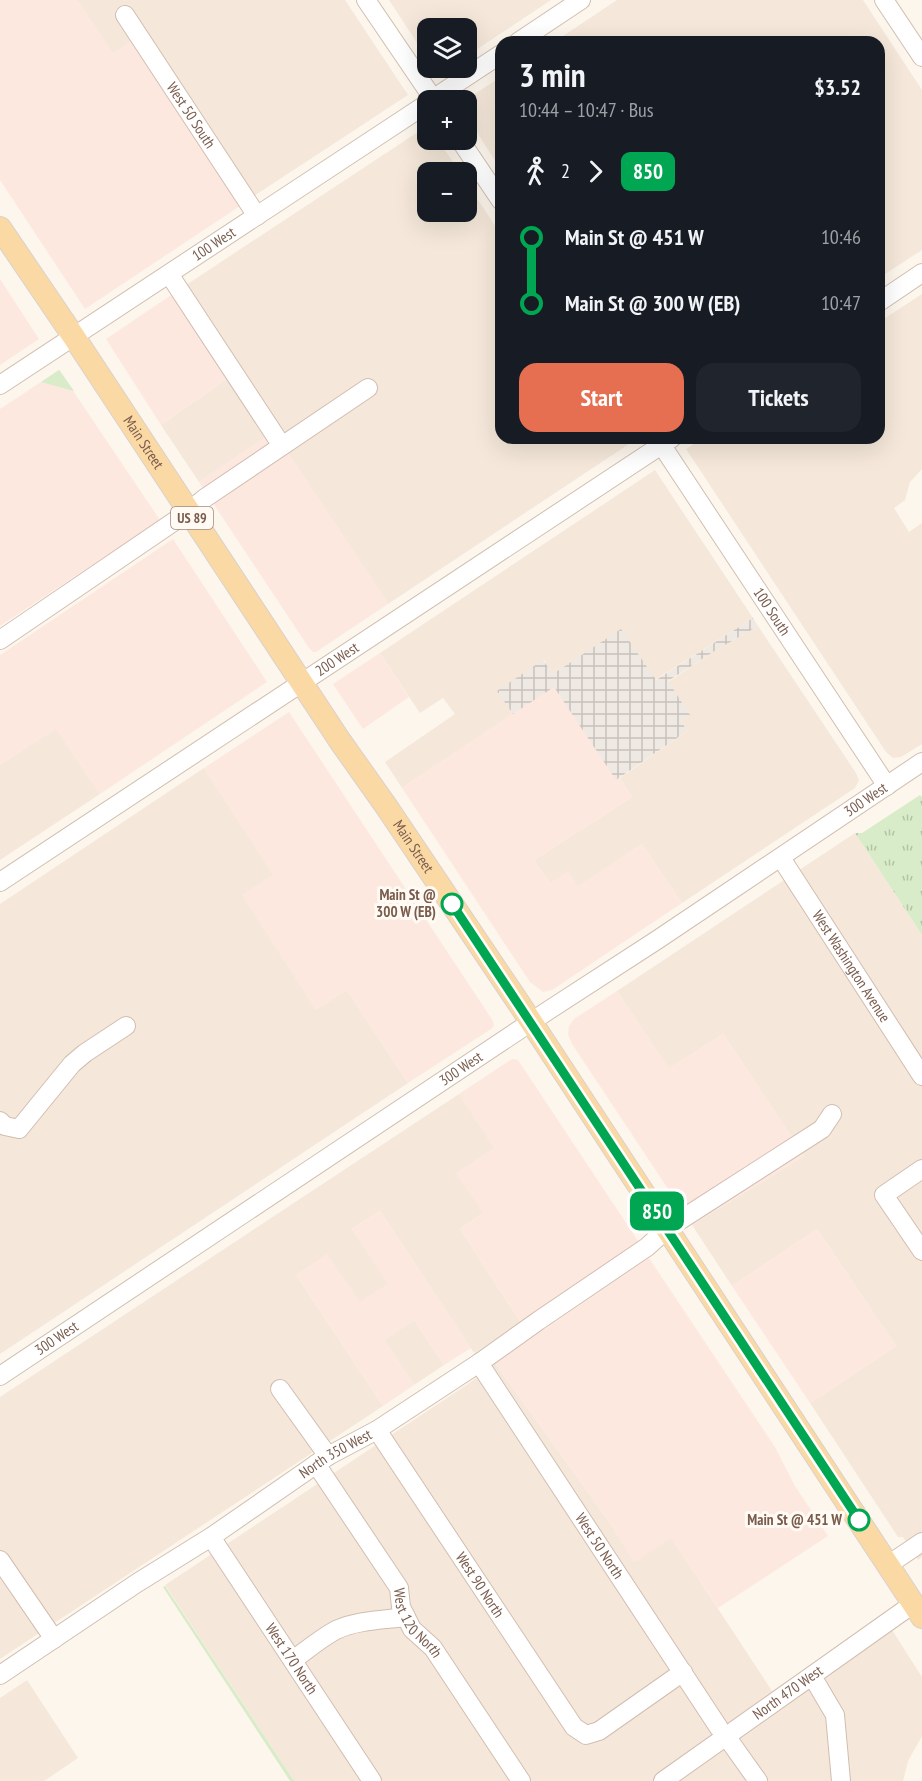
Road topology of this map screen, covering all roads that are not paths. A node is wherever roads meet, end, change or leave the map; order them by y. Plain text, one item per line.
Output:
1 (366, 0) edge
2 (581, 0) edge
3 (884, 0) edge
4 (125, 15) dead end
5 (527, 36) edge
6 (922, 57) edge
7 (495, 58) edge
8 (424, 90) edge
9 (447, 90) edge
10 (417, 110) edge
11 (467, 150) edge
12 (495, 192) edge
13 (257, 216) junction
14 (0, 228) edge
15 (922, 273) edge
16 (169, 274) junction
17 (885, 298) edge
18 (74, 337) junction
19 (0, 385) edge
20 (368, 388) dead end
21 (658, 444) edge
22 (667, 444) edge
23 (282, 446) junction
24 (188, 512) junction
25 (0, 640) edge
26 (302, 682) junction
27 (922, 762) edge
28 (887, 786) junction
29 (780, 858) junction
30 (0, 882) edge
31 (530, 1022) junction
32 (126, 1026) dead end
33 (922, 1076) edge
34 (831, 1114) dead end
35 (0, 1121) edge
36 (922, 1169) edge
37 (668, 1228) junction
38 (922, 1251) edge
39 (479, 1364) junction
40 (0, 1376) edge
41 (280, 1389) dead end
42 (377, 1430) junction
43 (322, 1460) junction
44 (211, 1537) junction
45 (922, 1542) edge
46 (0, 1560) edge
47 (888, 1565) junction
48 (918, 1610) edge
49 (406, 1617) junction
50 (54, 1639) junction
51 (293, 1660) junction
52 (683, 1672) junction
53 (0, 1675) edge
54 (812, 1676) junction
55 (722, 1732) junction
56 (667, 1780) edge
57 (372, 1781) edge
58 (521, 1781) edge
59 (758, 1781) edge
60 (842, 1781) edge

1 - 8 street
2 - 5 street
3 - 6 street
4 - 13 street, West 50 South
7 - 9 street, 100 West
10 - 13 street, 100 West
11 - 12 street
13 - 16 street, 100 West
14 - 18 main road, Main Street / US 89
15 - 17 street
16 - 18 street, 100 West
16 - 23 street
18 - 19 street, 100 West
18 - 24 main road, Main Street / US 89
20 - 23 street
21 - 26 street, 200 West
22 - 28 street, 100 South
23 - 24 street
24 - 25 street
24 - 26 main road, Main Street / US 89
26 - 30 street, 200 West
26 - 31 main road, Main Street / US 89
27 - 28 street, 300 West
28 - 29 street, 300 West
29 - 31 street, 300 West
29 - 33 street, West Washington Avenue
31 - 37 main road, Main Street / US 89
31 - 40 street, 300 West
32 - 35 street
34 - 37 street, North 350 West
36 - 38 street
37 - 39 street, North 350 West
37 - 47 main road, Main Street / US 89
39 - 42 street, North 350 West
39 - 52 street, West 50 North
41 - 43 street, West 120 North
42 - 43 street, North 350 West
42 - 52 street, West 90 North
43 - 44 street, North 350 West
43 - 49 street, West 120 North
44 - 50 street, North 350 West
44 - 51 street, West 170 North
45 - 47 street
46 - 50 street
47 - 48 main road, Main Street / US 89
48 - 54 street, North 470 West
49 - 51 street
49 - 58 street, West 120 North
50 - 53 street, North 350 West
51 - 57 street, West 170 North
52 - 55 street, West 50 North
54 - 55 street, North 470 West
54 - 60 street
55 - 56 street, North 470 West
55 - 59 street, West 50 North

